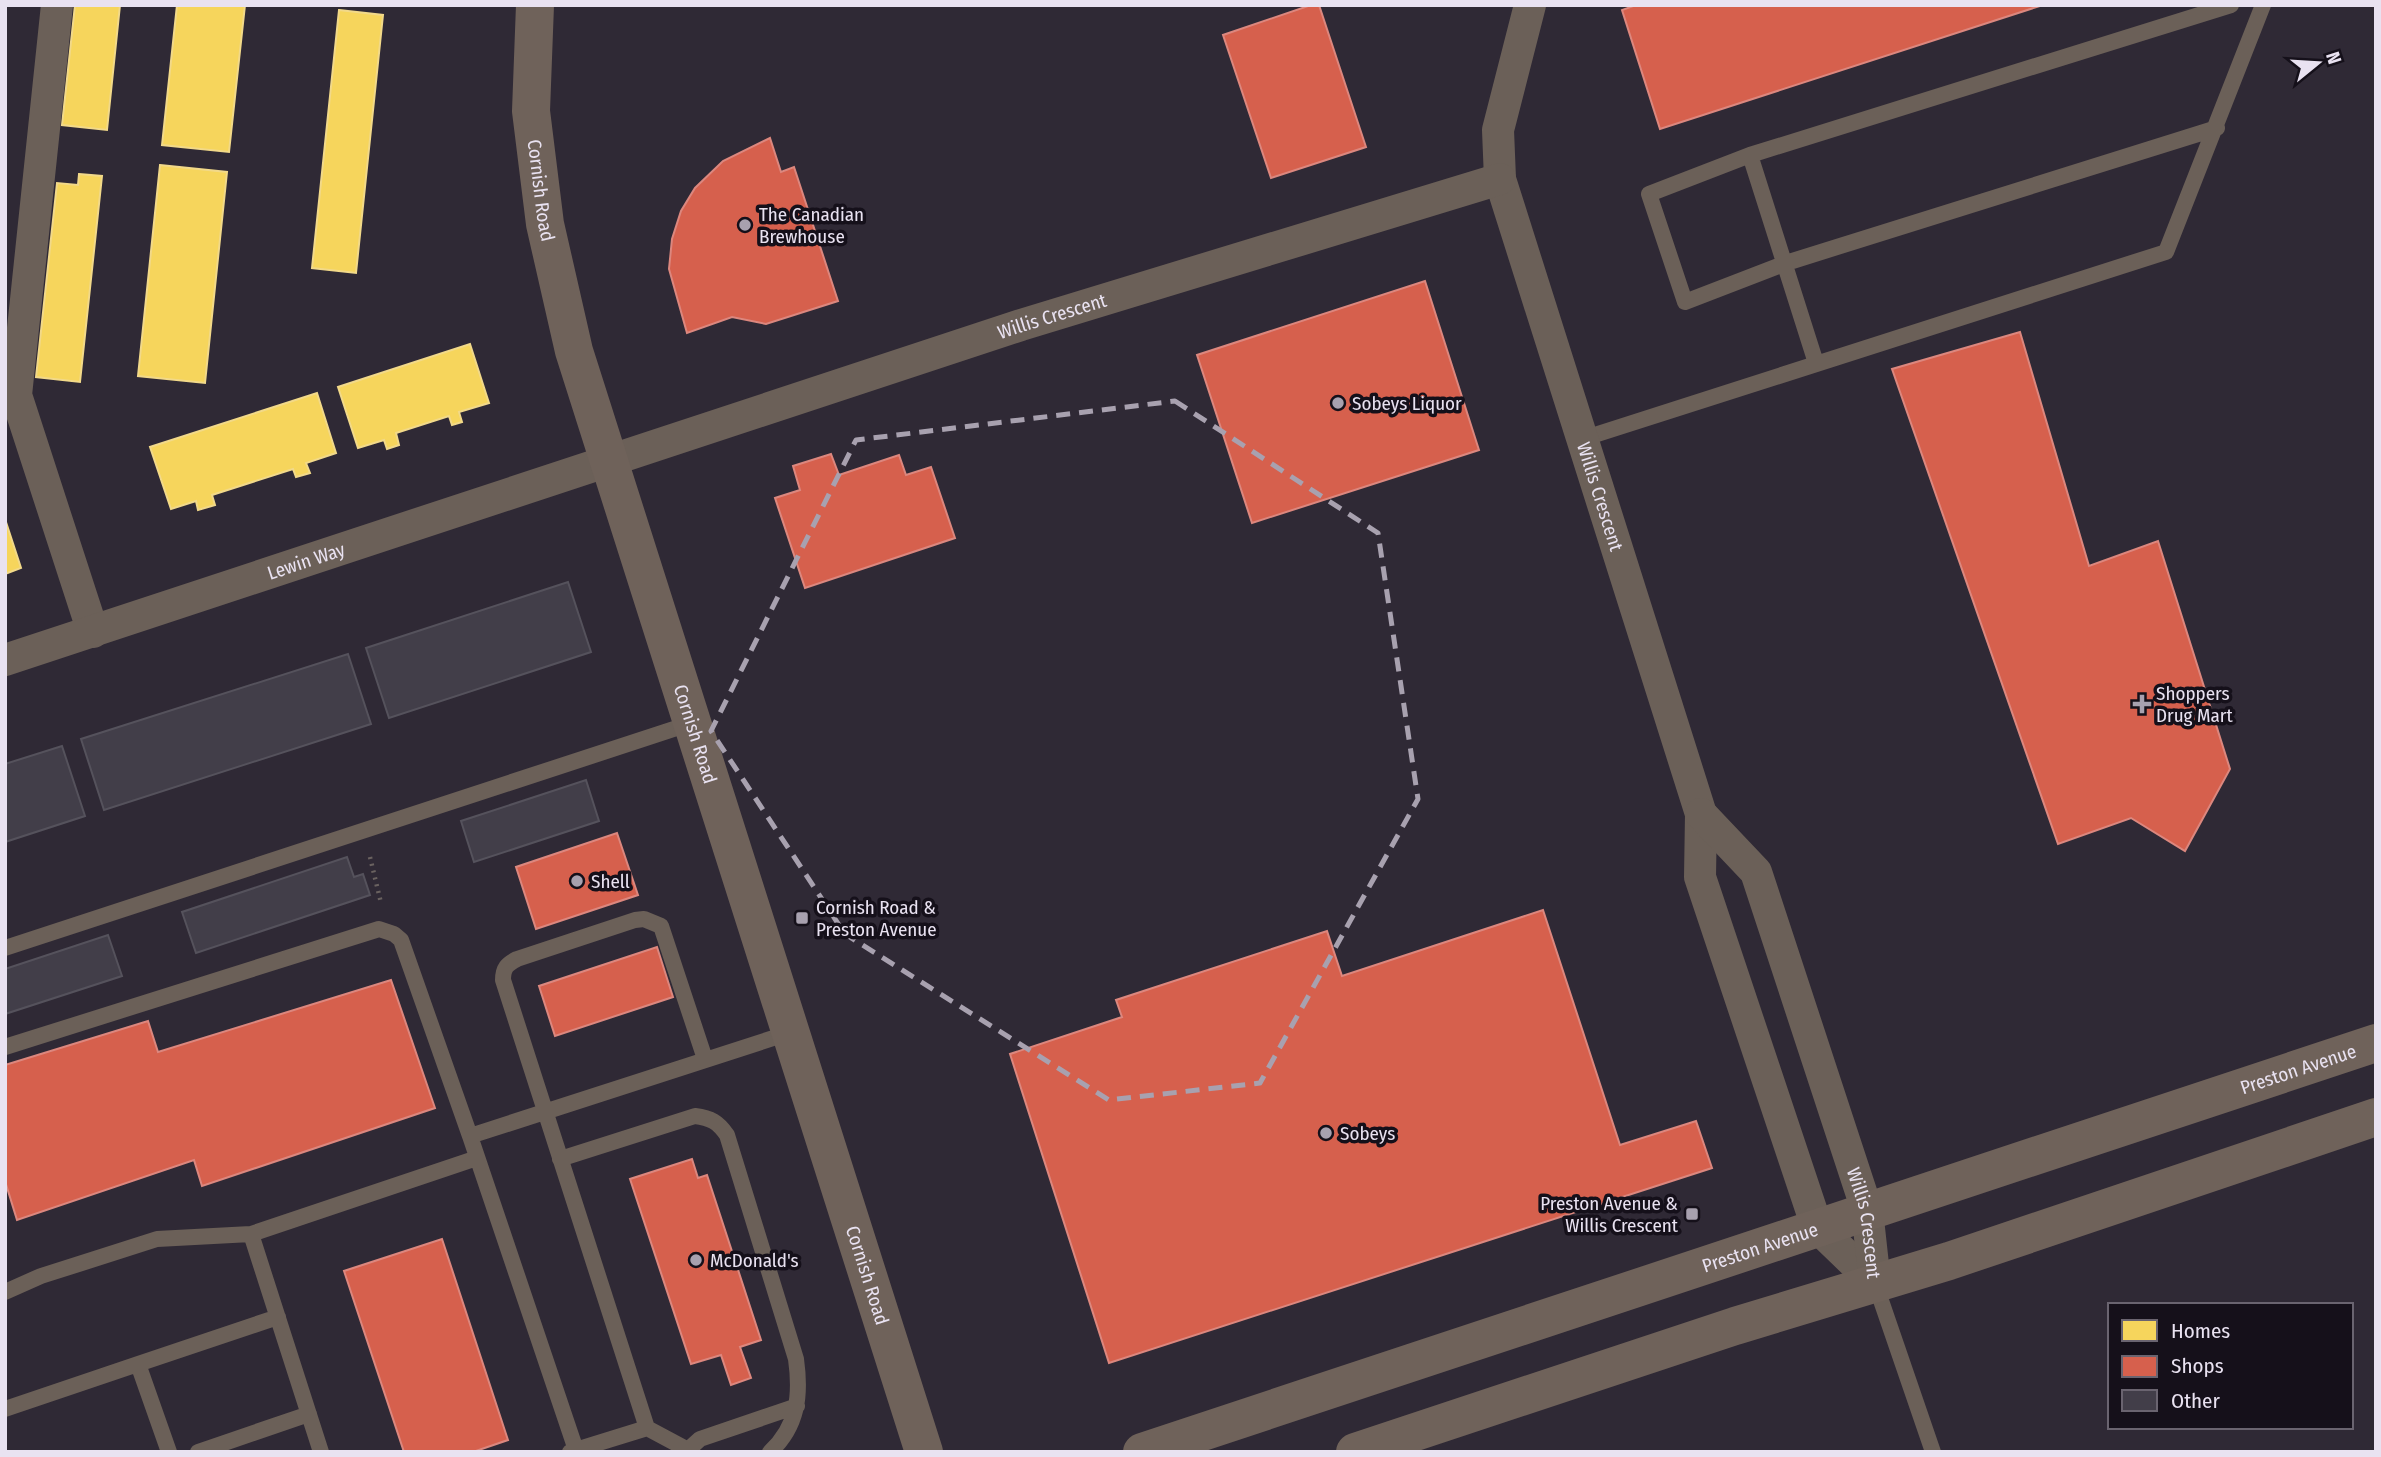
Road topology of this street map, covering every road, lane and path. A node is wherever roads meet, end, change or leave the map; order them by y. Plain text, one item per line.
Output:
1 (57, 5) edge
2 (535, 5) edge
3 (1530, 5) edge
4 (2231, 5) edge
5 (2263, 5) edge
6 (2217, 128) junction
7 (1750, 155) junction
8 (1500, 178) junction
9 (1786, 263) junction
10 (1816, 362) junction
11 (1582, 439) junction
12 (607, 460) junction
13 (93, 632) junction
14 (5, 660) edge
15 (692, 723) junction
16 (1702, 814) junction
17 (363, 830) junction
18 (387, 931) junction
19 (5, 948) edge
20 (792, 1032) junction
21 (2376, 1043) edge
22 (5, 1047) edge
23 (705, 1059) junction
24 (545, 1111) junction
25 (2376, 1117) edge
26 (470, 1136) junction
27 (477, 1158) junction
28 (560, 1159) junction
29 (1867, 1210) junction
30 (1818, 1227) junction
31 (251, 1234) junction
32 (1875, 1283) junction
33 (5, 1292) edge
34 (278, 1317) junction
35 (138, 1364) junction
36 (797, 1406) junction
37 (5, 1409) edge
38 (309, 1414) junction
39 (647, 1428) junction
40 (573, 1451) edge
41 (691, 1451) edge
42 (169, 1452) edge
43 (198, 1452) edge
44 (321, 1452) edge
45 (770, 1452) edge
46 (923, 1452) edge
47 (1142, 1452) edge
48 (1355, 1452) edge
49 (1933, 1452) edge

1 - 13 street
2 - 12 main road, Cornish Road
3 - 8 street, Willis Crescent
4 - 7 lane
5 - 6 lane
6 - 9 lane
6 - 10 lane
7 - 9 lane
7 - 9 lane
8 - 11 street, Willis Crescent
8 - 12 street, Willis Crescent
9 - 10 lane
10 - 11 lane
11 - 16 street, Willis Crescent
12 - 13 street, Lewin Way
12 - 15 main road, Cornish Road
13 - 14 street, Lewin Way
15 - 17 lane
15 - 20 main road, Cornish Road
16 - 29 street, Willis Crescent
16 - 30 street, Willis Crescent
17 - 18 path
17 - 19 lane
18 - 22 lane
18 - 26 lane
20 - 23 lane
20 - 46 main road, Cornish Road
21 - 29 main road, Preston Avenue
23 - 24 lane
23 - 24 lane
24 - 26 lane
24 - 28 lane
25 - 32 main road
26 - 27 lane
27 - 31 lane
27 - 40 lane
28 - 36 lane
28 - 39 lane
29 - 30 main road, Preston Avenue
29 - 32 street, Willis Crescent
30 - 32 street, Willis Crescent
30 - 47 main road, Preston Avenue
31 - 33 lane
31 - 34 lane
32 - 48 main road
32 - 49 lane
34 - 35 lane
34 - 38 lane
35 - 37 lane
35 - 42 lane
36 - 41 lane
36 - 45 lane
38 - 43 lane
38 - 44 lane
39 - 40 lane
39 - 41 lane

